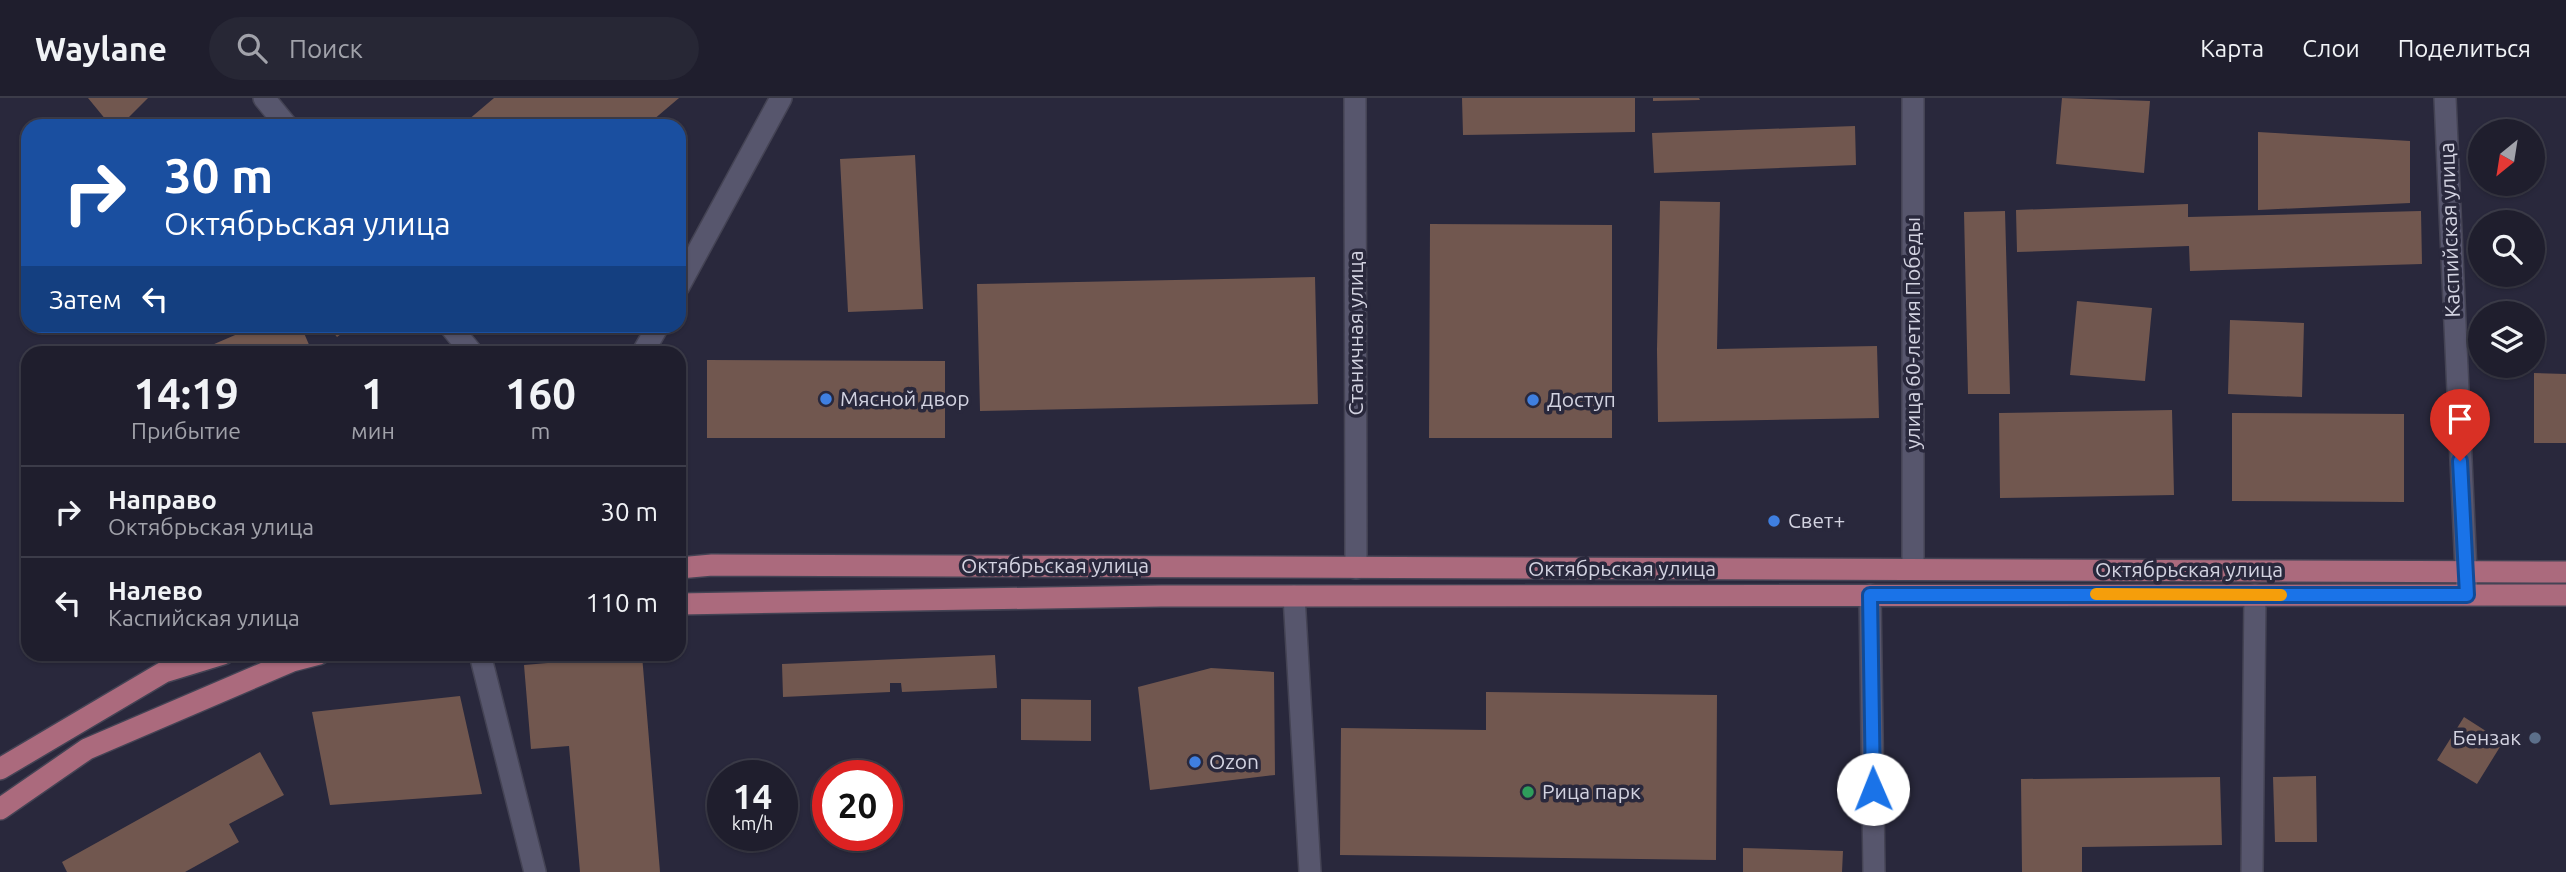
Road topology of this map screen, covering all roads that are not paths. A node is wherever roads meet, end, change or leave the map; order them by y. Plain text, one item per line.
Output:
1 (264, 98) edge
2 (781, 98) edge
3 (1355, 98) edge
4 (1913, 98) edge
5 (2445, 98) edge
6 (281, 119) edge
7 (686, 273) edge
8 (686, 568) edge
9 (1356, 568) junction
10 (1913, 568) junction
11 (2464, 572) junction
12 (2566, 572) edge
13 (1870, 595) junction
14 (2255, 595) junction
15 (2467, 595) junction
16 (2566, 595) edge
17 (1293, 596) junction
18 (686, 604) edge
19 (201, 661) edge
20 (292, 661) edge
21 (482, 661) edge
22 (0, 769) edge
23 (0, 808) edge
24 (535, 872) edge
25 (1310, 872) edge
26 (1874, 872) edge
27 (2252, 872) edge

1 - 6 street
2 - 7 street
3 - 9 street, Станичная улица
4 - 10 street, улица 60-летия Победы
5 - 11 street, Каспийская улица
8 - 9 main road, Октябрьская улица
9 - 10 main road, Октябрьская улица
10 - 11 main road, Октябрьская улица
11 - 12 main road, Октябрьская улица
11 - 15 street, Каспийская улица
13 - 14 main road, Октябрьская улица
13 - 17 main road, Октябрьская улица
13 - 26 street
14 - 15 main road, Октябрьская улица
14 - 27 street
15 - 16 main road, Октябрьская улица
17 - 18 main road, Октябрьская улица
17 - 25 street
19 - 22 main road
20 - 23 main road
21 - 24 street

